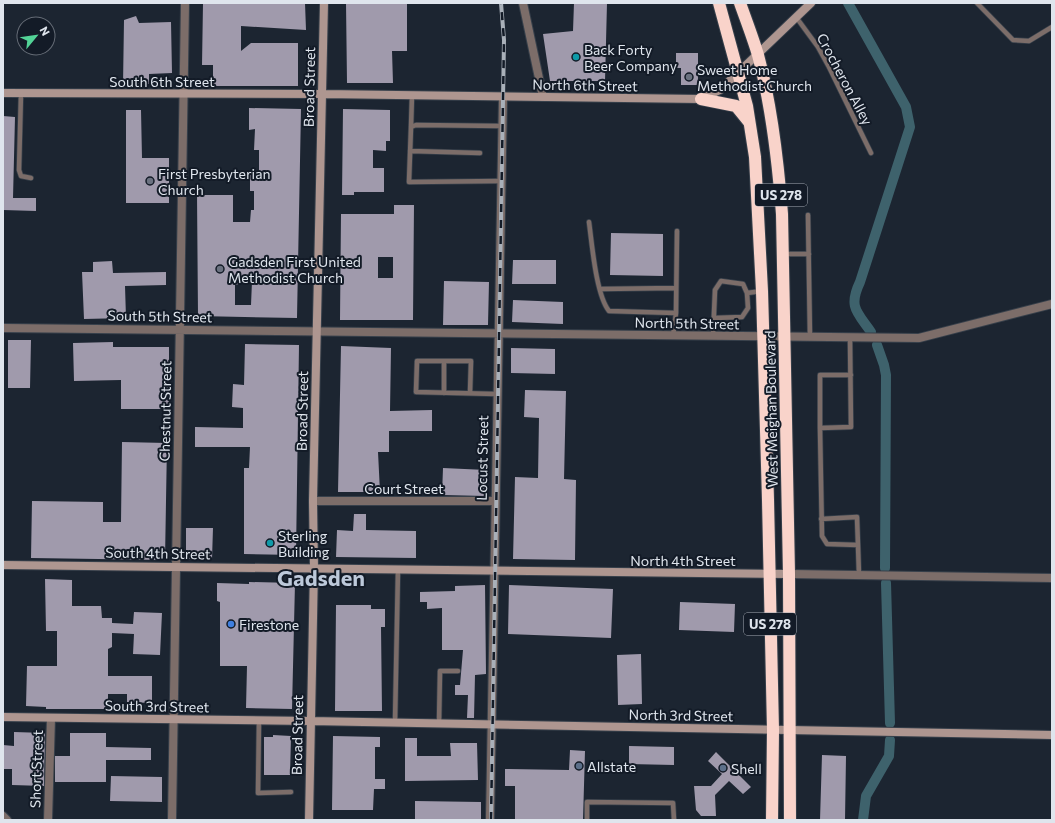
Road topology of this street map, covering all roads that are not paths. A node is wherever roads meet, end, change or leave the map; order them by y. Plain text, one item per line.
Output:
1 (185, 3) edge
2 (324, 3) edge
3 (523, 3) edge
4 (719, 3) edge
5 (740, 3) edge
6 (811, 3) edge
7 (977, 3) edge
8 (796, 18) junction
9 (1052, 27) edge
10 (758, 55) junction
11 (739, 73) junction
12 (3, 93) edge
13 (21, 93) junction
14 (184, 94) junction
15 (322, 94) junction
16 (412, 95) junction
17 (503, 97) junction
18 (543, 97) junction
19 (701, 99) junction
20 (750, 124) junction
21 (502, 126) junction
22 (411, 127) junction
23 (410, 151) junction
24 (480, 153) dead end
25 (871, 153) dead end
26 (30, 178) dead end
27 (501, 181) junction
28 (808, 216) dead end
29 (589, 222) dead end
30 (677, 231) dead end
31 (783, 254) junction
32 (809, 254) junction
33 (676, 288) junction
34 (600, 289) junction
35 (762, 291) junction
36 (747, 293) junction
37 (1052, 304) edge
38 (676, 313) junction
39 (714, 318) junction
40 (3, 328) edge
41 (179, 328) junction
42 (497, 332) junction
43 (317, 333) junction
44 (673, 336) junction
45 (713, 336) junction
46 (763, 337) junction
47 (785, 338) junction
48 (810, 338) junction
49 (850, 338) junction
50 (444, 361) junction
51 (851, 374) junction
52 (444, 393) junction
53 (470, 393) junction
54 (496, 394) junction
55 (820, 428) junction
56 (313, 501) junction
57 (495, 501) junction
58 (821, 519) junction
59 (858, 544) junction
60 (3, 564) edge
61 (175, 567) junction
62 (314, 568) junction
63 (398, 569) junction
64 (494, 571) junction
65 (769, 574) junction
66 (789, 574) junction
67 (859, 575) junction
68 (1052, 578) edge
69 (458, 671) dead end
70 (3, 717) edge
71 (51, 718) junction
72 (175, 719) junction
73 (259, 720) junction
74 (310, 721) junction
75 (395, 723) junction
76 (439, 724) junction
77 (491, 724) junction
78 (773, 730) junction
79 (790, 730) junction
80 (1052, 735) edge
81 (291, 792) dead end
82 (3, 816) edge
83 (7, 820) edge
84 (48, 820) edge
85 (172, 820) edge
86 (309, 820) edge
87 (490, 820) edge
88 (587, 820) edge
89 (674, 820) edge
90 (772, 820) edge
91 (790, 820) edge

1 - 14 street, Chestnut Street
2 - 15 main road, Broad Street
3 - 18 street
4 - 11 highway, West Meighan Boulevard / US 278
5 - 10 highway, West Meighan Boulevard / US 278
6 - 8 main road, North 6th Street
7 - 9 lane
8 - 10 main road, North 6th Street
8 - 25 lane, Crocheron Alley
10 - 11 main road, North 6th Street
10 - 31 highway, West Meighan Boulevard / US 278
11 - 19 main road, North 6th Street
11 - 20 highway, West Meighan Boulevard / US 278
12 - 13 main road, South 6th Street
13 - 14 main road, South 6th Street
13 - 26 lane
14 - 15 main road, South 6th Street
14 - 41 street, Chestnut Street
15 - 16 main road, North 6th Street
15 - 43 main road, Broad Street
16 - 17 main road, North 6th Street
16 - 22 lane
17 - 18 main road, North 6th Street
17 - 21 street, Locust Street
18 - 19 main road, North 6th Street
19 - 20 highway
20 - 35 highway, West Meighan Boulevard / US 278
21 - 22 lane
21 - 27 street, Locust Street
22 - 23 lane
23 - 24 lane
23 - 27 lane
27 - 42 street, Locust Street
28 - 32 lane
29 - 34 lane
30 - 33 lane
31 - 32 lane
31 - 47 highway, West Meighan Boulevard / US 278
32 - 48 lane
33 - 34 lane
33 - 38 lane
34 - 38 lane
35 - 36 lane
35 - 46 highway, West Meighan Boulevard / US 278
36 - 39 lane
36 - 39 lane
37 - 49 street, North 5th Street
38 - 44 lane
39 - 45 lane
40 - 41 street, South 5th Street
41 - 43 street, South 5th Street
41 - 61 street, Chestnut Street
42 - 43 street, North 5th Street
42 - 44 street, North 5th Street
42 - 54 street, Locust Street
43 - 56 main road, Broad Street
44 - 45 street, North 5th Street
45 - 46 street, North 5th Street
46 - 47 street, North 5th Street
46 - 65 highway, West Meighan Boulevard / US 278
47 - 48 street, North 5th Street
47 - 66 highway, West Meighan Boulevard / US 278
48 - 49 street, North 5th Street
49 - 51 lane
50 - 52 lane
50 - 52 lane
50 - 53 lane
51 - 55 lane
51 - 55 lane
52 - 53 lane
53 - 54 lane
54 - 57 street, Locust Street
55 - 58 lane
56 - 57 street, Court Street
56 - 62 main road, Broad Street
57 - 64 street, Locust Street
58 - 59 lane
58 - 59 lane
59 - 67 lane
60 - 61 main road, South 4th Street
61 - 62 main road, South 4th Street
61 - 72 street, Chestnut Street
62 - 63 main road, North 4th Street
62 - 74 main road, Broad Street
63 - 64 main road, North 4th Street
63 - 75 lane
64 - 65 main road, North 4th Street
64 - 77 street, Locust Street
65 - 66 main road, North 4th Street
65 - 78 highway, West Meighan Boulevard / US 278
66 - 67 street, North 4th Street
66 - 79 highway, West Meighan Boulevard / US 278
67 - 68 street, North 4th Street
69 - 76 lane
70 - 71 main road, South 3rd Street
71 - 72 main road, South 3rd Street
71 - 84 street, Short Street
72 - 73 main road, South 3rd Street
72 - 85 street, Chestnut Street
73 - 74 main road, South 3rd Street
73 - 81 lane
74 - 75 main road, North 3rd Street
74 - 86 main road, Broad Street
75 - 76 main road, North 3rd Street
76 - 77 main road, North 3rd Street
77 - 78 main road, North 3rd Street
77 - 87 street, Locust Street
78 - 79 main road, North 3rd Street
78 - 90 highway, West Meighan Boulevard / US 278
79 - 80 main road, North 3rd Street
79 - 91 highway, West Meighan Boulevard / US 278
82 - 83 street
88 - 89 lane

